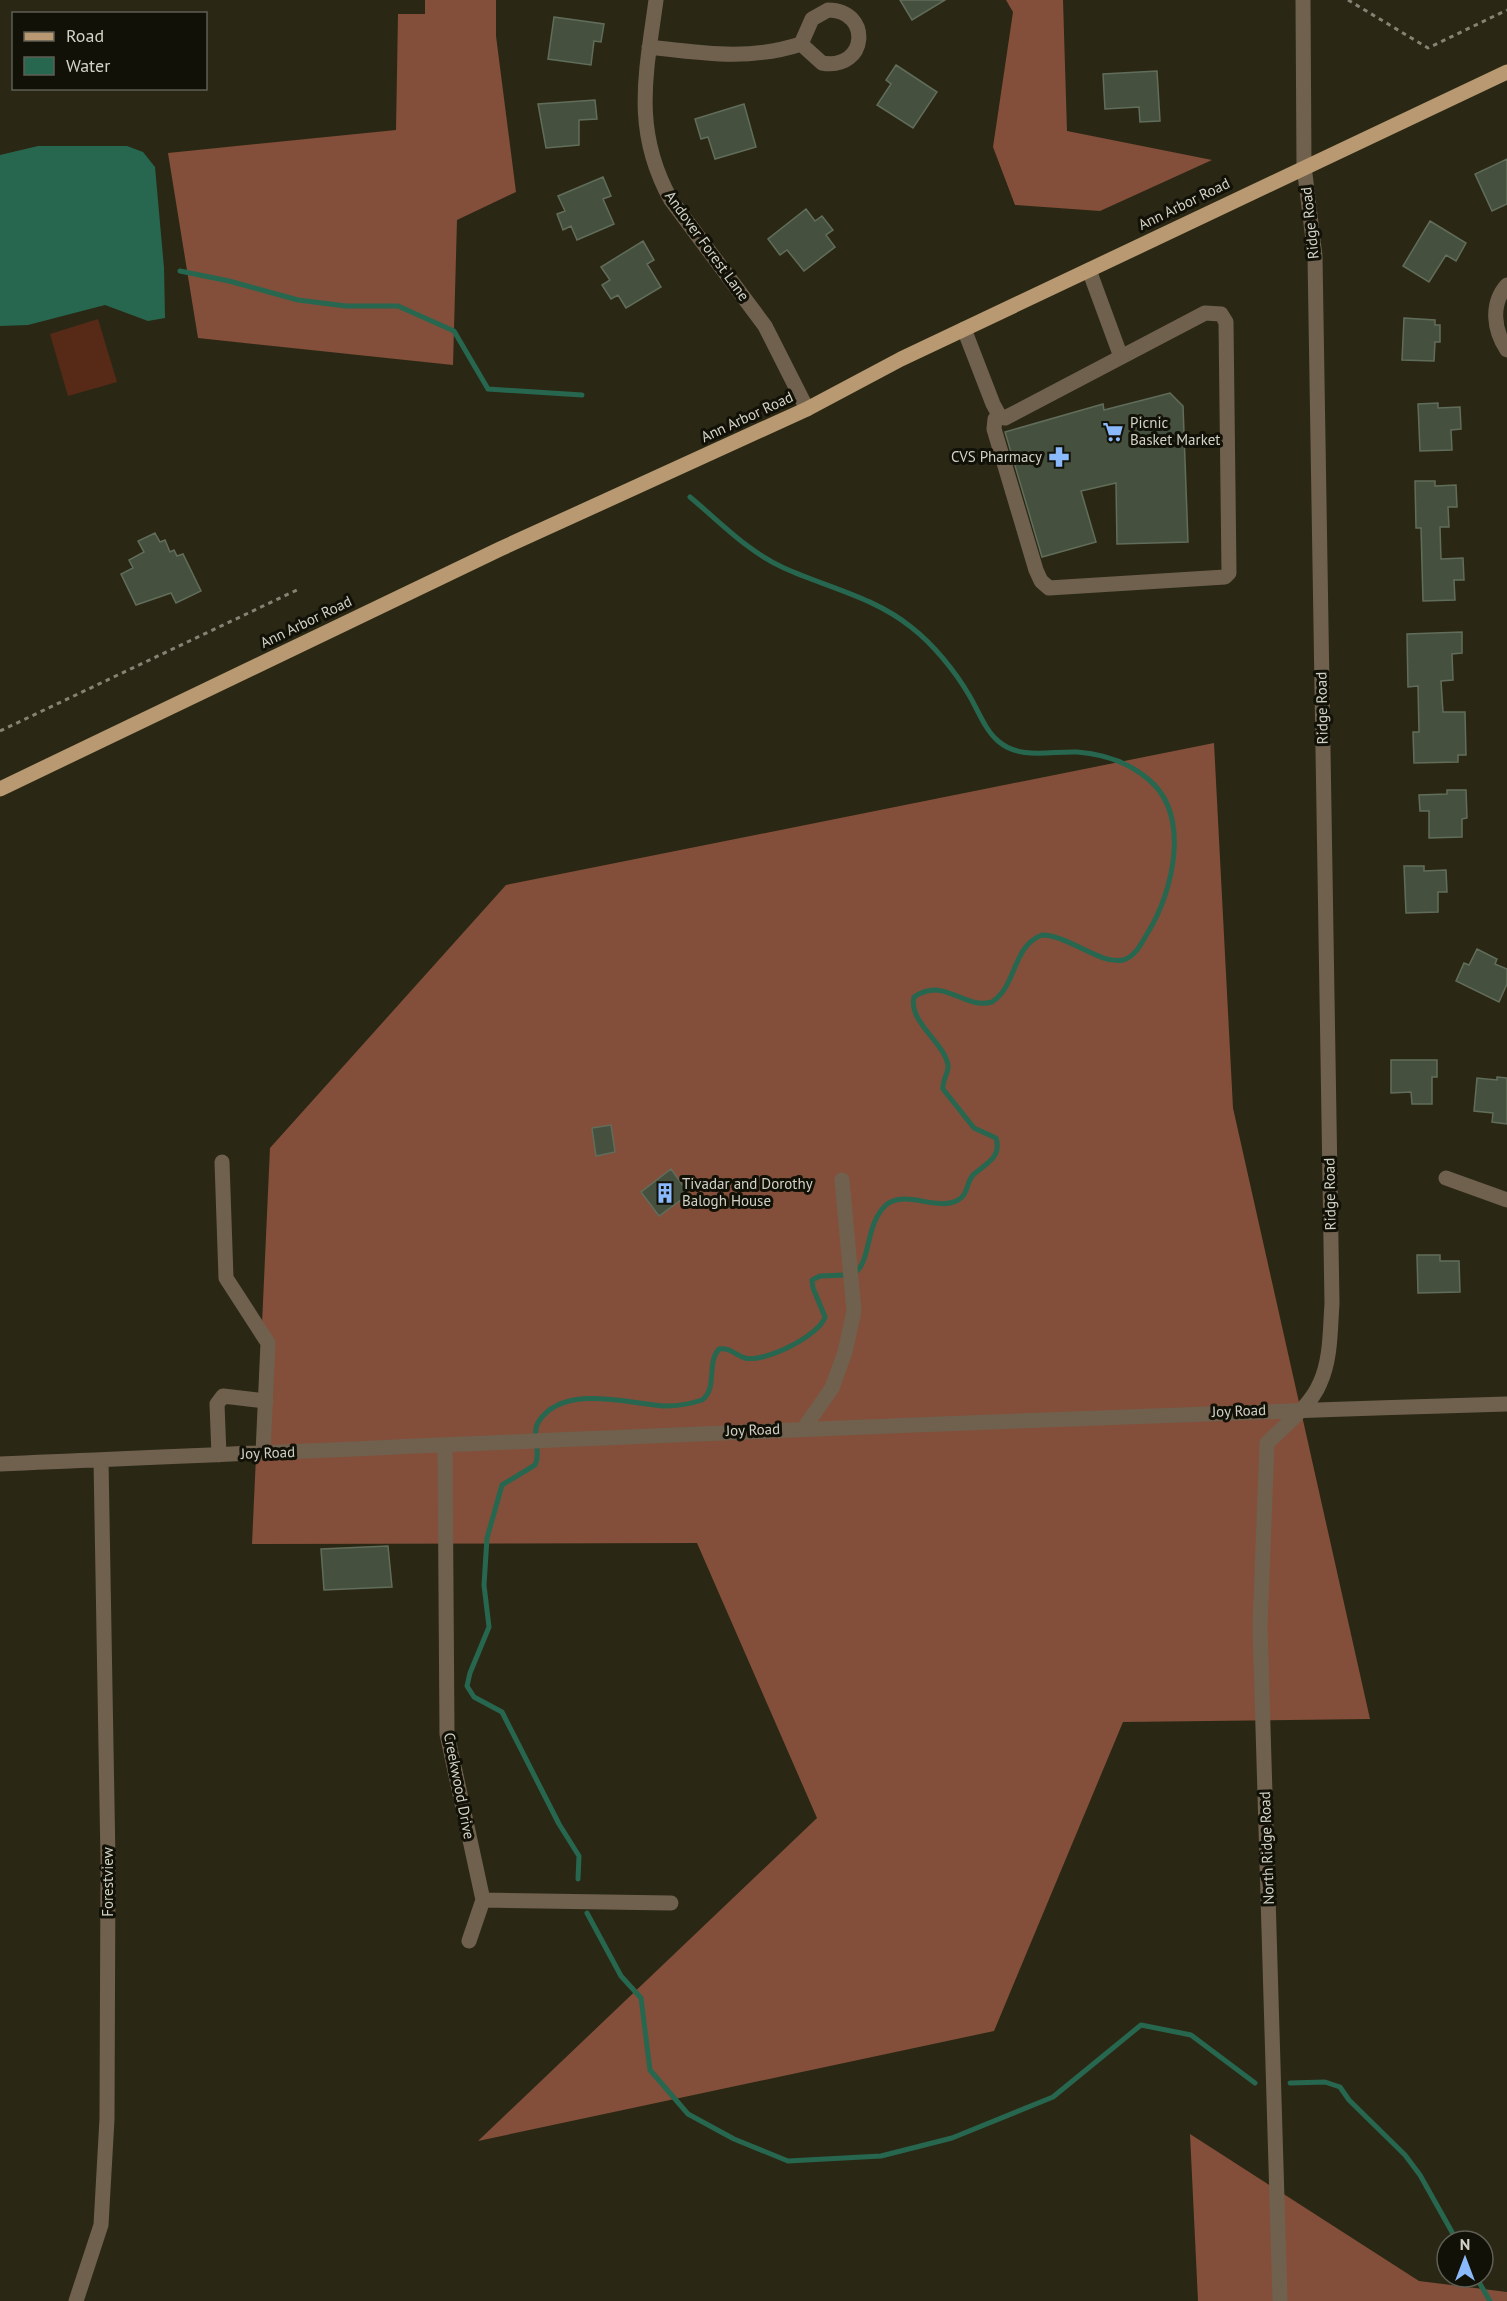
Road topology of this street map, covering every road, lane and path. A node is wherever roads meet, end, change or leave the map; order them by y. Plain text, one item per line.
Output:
1 (656, 0) edge
2 (1303, 0) edge
3 (1348, 0) edge
4 (1507, 10) edge
5 (801, 44) dead end
6 (649, 47) junction
7 (1507, 72) edge
8 (1304, 166) junction
9 (1089, 270) junction
10 (1507, 285) edge
11 (964, 329) junction
12 (1507, 350) edge
13 (1121, 357) junction
14 (807, 409) junction
15 (999, 414) junction
16 (299, 589) dead end
17 (0, 731) edge
18 (0, 789) edge
19 (222, 1162) dead end
20 (1446, 1178) dead end
21 (842, 1180) dead end
22 (1507, 1200) edge
23 (266, 1401) junction
24 (1507, 1404) edge
25 (1301, 1410) junction
26 (804, 1428) junction
27 (445, 1446) junction
28 (263, 1453) junction
29 (219, 1455) junction
30 (101, 1460) junction
31 (0, 1464) edge
32 (483, 1900) junction
33 (671, 1903) dead end
34 (469, 1941) dead end
35 (76, 2301) edge
36 (1280, 2301) edge

1 - 6 street, Andover Forest Lane
2 - 8 street, Ridge Road
3 - 4 path
5 - 6 street
6 - 14 street, Andover Forest Lane
7 - 8 main road, Ann Arbor Road
8 - 9 main road, Ann Arbor Road
8 - 25 street, Ridge Road
9 - 11 main road, Ann Arbor Road
9 - 13 street
10 - 12 street
11 - 14 main road, Ann Arbor Road
11 - 15 street
13 - 15 street
13 - 15 street
14 - 18 main road, Ann Arbor Road
16 - 17 path
19 - 23 street
20 - 22 street
21 - 26 street
23 - 28 street
23 - 29 street
24 - 25 street, Joy Road
25 - 26 street, Joy Road
25 - 36 street, North Ridge Road
26 - 27 street, Joy Road
27 - 28 street, Joy Road
27 - 32 street, Creekwood Drive
28 - 29 street, Joy Road
29 - 30 street, Joy Road
30 - 31 street, Joy Road
30 - 35 street, Forestview
32 - 33 street
32 - 34 street

